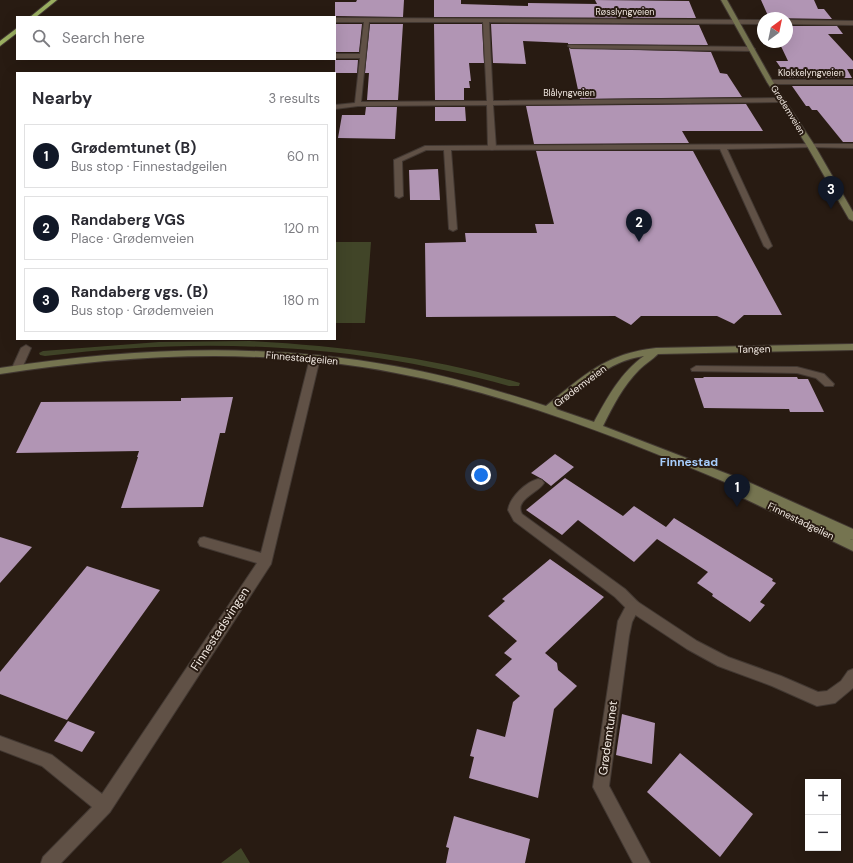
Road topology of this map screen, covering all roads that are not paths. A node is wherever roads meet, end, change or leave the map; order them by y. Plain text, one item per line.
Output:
1 (54, 0) edge
2 (724, 0) edge
3 (34, 16) edge
4 (336, 20) edge
5 (367, 20) junction
6 (486, 20) junction
7 (735, 22) junction
8 (757, 22) edge
9 (793, 22) edge
10 (853, 23) edge
11 (16, 31) edge
12 (0, 44) edge
13 (571, 46) dead end
14 (752, 49) junction
15 (336, 56) edge
16 (363, 56) junction
17 (770, 82) junction
18 (853, 82) edge
19 (781, 100) junction
20 (490, 102) junction
21 (358, 104) junction
22 (336, 107) edge
23 (811, 146) junction
24 (853, 146) edge
25 (447, 147) junction
26 (723, 147) junction
27 (492, 148) junction
28 (399, 196) dead end
29 (853, 219) edge
30 (453, 229) dead end
31 (768, 246) dead end
32 (853, 347) edge
33 (26, 348) dead end
34 (656, 351) junction
35 (315, 358) junction
36 (17, 368) junction
37 (696, 369) dead end
38 (0, 371) edge
39 (829, 384) dead end
40 (549, 409) junction
41 (596, 427) junction
42 (538, 483) dead end
43 (853, 535) edge
44 (204, 542) dead end
45 (853, 546) edge
46 (266, 560) junction
47 (633, 606) junction
48 (853, 676) edge
49 (0, 743) edge
50 (104, 806) junction
51 (50, 863) edge
52 (642, 863) edge

1 - 3 highway
2 - 7 main road, Grødemveien
4 - 5 street, Røsslyngveien
5 - 6 street, Røsslyngveien
5 - 16 street
6 - 7 street, Røsslyngveien
6 - 20 street
7 - 8 street, Røsslyngveien
7 - 14 main road, Grødemveien
9 - 10 street
11 - 12 highway
13 - 14 street
14 - 17 main road, Grødemveien
15 - 16 street
16 - 21 street
17 - 18 street, Klokkelyngveien
17 - 19 main road, Grødemveien
19 - 20 street, Blålyngveien
19 - 23 main road, Grødemveien
20 - 21 street, Blålyngveien
20 - 27 street
21 - 22 street, Blålyngveien
23 - 24 street
23 - 26 street
23 - 29 main road, Grødemveien
25 - 27 street
25 - 28 street
25 - 30 street
26 - 27 street
26 - 31 street
32 - 34 main road, Tangen
33 - 36 street
34 - 40 main road, Grødemveien
34 - 41 main road
35 - 36 main road, Finnestadgeilen
35 - 40 main road, Finnestadgeilen
35 - 46 street, Finnestadsvingen
36 - 38 main road, Finnestadgeilen
37 - 39 street
40 - 41 main road, Finnestadgeilen
41 - 43 main road, Finnestadgeilen
41 - 45 main road, Finnestadgeilen
42 - 47 street
44 - 46 street
46 - 50 street, Finnestadsvingen
47 - 48 street
47 - 52 street, Grødemtunet
49 - 50 street
50 - 51 street, Finnestadsvingen

